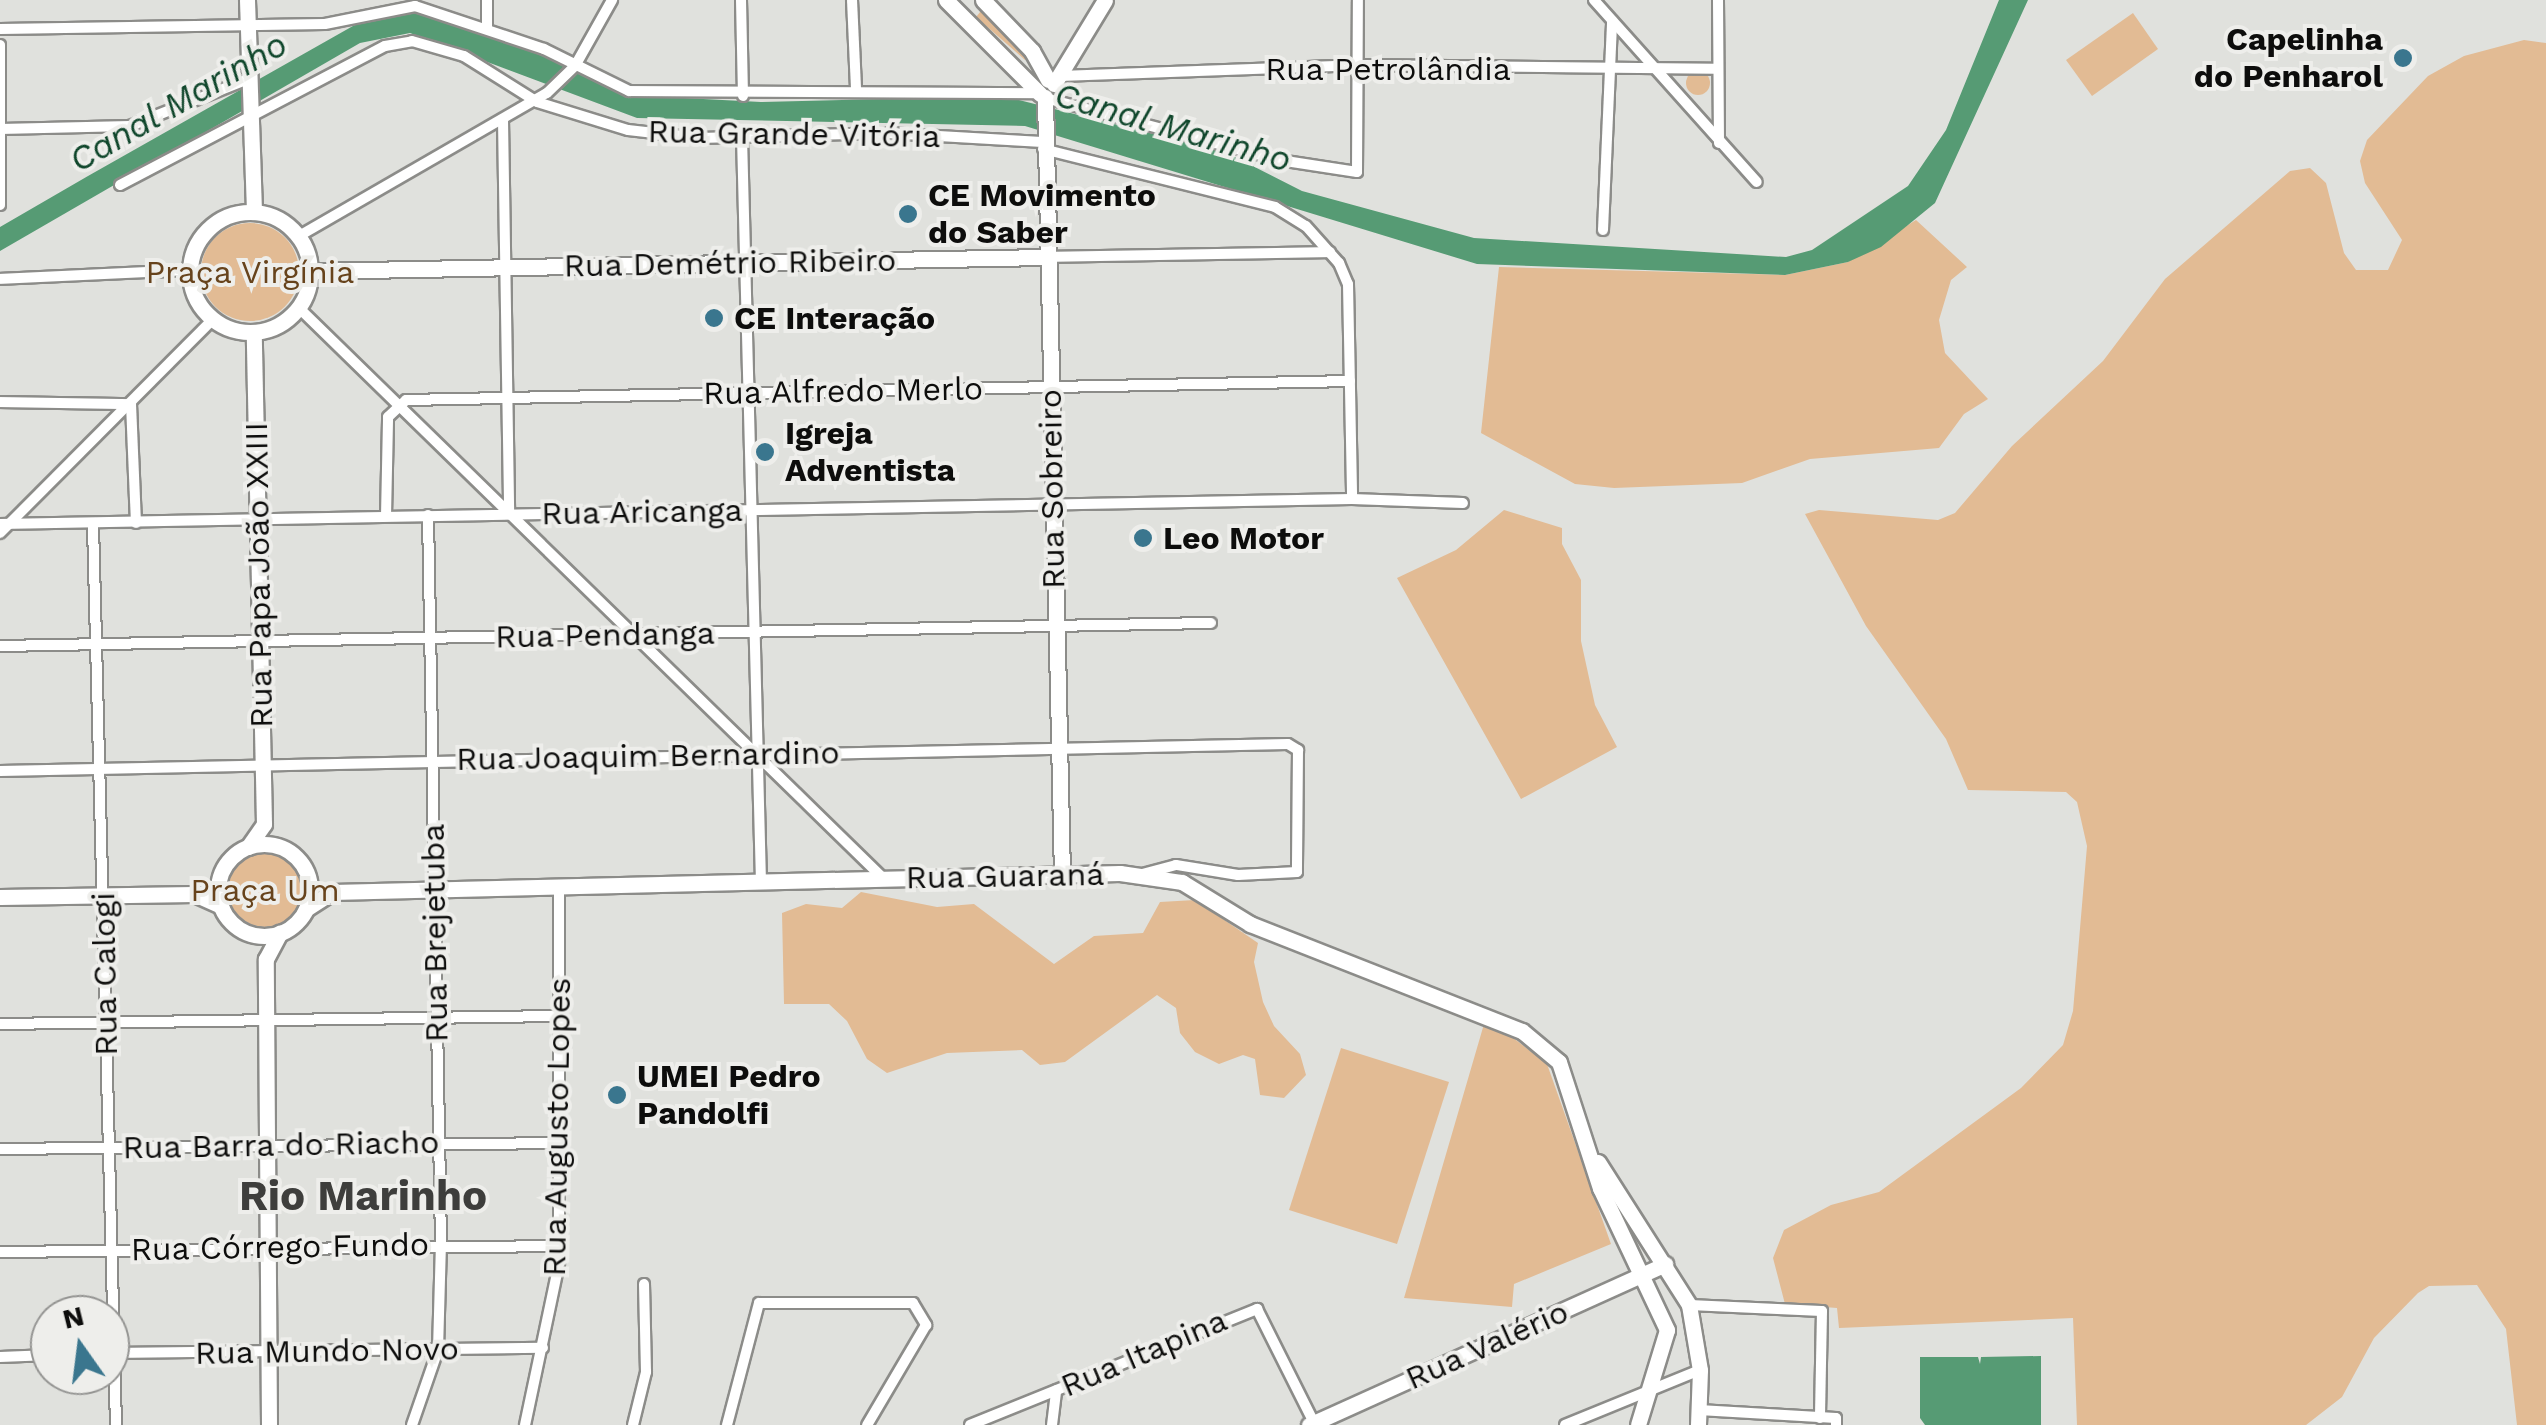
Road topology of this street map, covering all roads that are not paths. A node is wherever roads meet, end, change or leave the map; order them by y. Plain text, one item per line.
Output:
1 (246, 0) edge
2 (487, 0) edge
3 (612, 0) edge
4 (740, 0) edge
5 (852, 0) edge
6 (946, 0) edge
7 (983, 0) edge
8 (1104, 0) edge
9 (1358, 0) edge
10 (1594, 0) edge
11 (1718, 0) edge
12 (1612, 20) junction
13 (247, 26) junction
14 (487, 28) junction
15 (0, 29) edge
16 (0, 45) edge
17 (1356, 65) junction
18 (573, 68) junction
19 (1715, 69) junction
20 (1606, 70) junction
21 (1656, 70) junction
22 (248, 82) junction
23 (1021, 84) junction
24 (856, 89) junction
25 (1048, 90) junction
26 (743, 96) junction
27 (536, 101) junction
28 (248, 113) junction
29 (503, 120) junction
30 (1, 129) edge
31 (742, 137) junction
32 (1043, 141) junction
33 (1720, 143) junction
34 (1758, 182) dead end
35 (120, 185) dead end
36 (1, 205) edge
37 (254, 212) junction
38 (1602, 230) dead end
39 (299, 236) junction
40 (1330, 252) junction
41 (1046, 257) junction
42 (746, 263) junction
43 (505, 267) junction
44 (190, 270) junction
45 (310, 271) junction
46 (0, 279) edge
47 (298, 308) junction
48 (214, 319) junction
49 (254, 332) junction
50 (1350, 381) junction
51 (1050, 387) junction
52 (749, 393) junction
53 (507, 397) junction
54 (0, 402) edge
55 (132, 404) junction
56 (397, 404) junction
57 (1352, 499) junction
58 (1463, 502) dead end
59 (1052, 505) junction
60 (752, 510) junction
61 (510, 514) junction
62 (386, 516) junction
63 (428, 516) junction
64 (258, 518) junction
65 (136, 522) junction
66 (4, 524) edge
67 (93, 524) junction
68 (0, 533) edge
69 (1211, 624) dead end
70 (1056, 626) junction
71 (755, 632) junction
72 (633, 634) junction
73 (430, 638) junction
74 (261, 642) junction
75 (96, 644) junction
76 (0, 646) edge
77 (1059, 748) junction
78 (758, 754) junction
79 (432, 760) junction
80 (264, 763) junction
81 (100, 770) junction
82 (0, 772) edge
83 (264, 817) junction
84 (279, 846) junction
85 (248, 847) junction
86 (306, 869) junction
87 (1143, 874) junction
88 (1062, 875) junction
89 (884, 879) junction
90 (219, 880) junction
91 (761, 882) junction
92 (559, 887) junction
93 (434, 890) junction
94 (338, 892) junction
95 (194, 894) junction
96 (103, 896) junction
97 (0, 897) edge
98 (221, 906) junction
99 (306, 909) junction
100 (250, 933) junction
101 (280, 933) junction
102 (266, 959) junction
103 (560, 1016) junction
104 (436, 1018) junction
105 (266, 1019) junction
106 (106, 1022) junction
107 (0, 1024) edge
108 (1580, 1126) junction
109 (438, 1142) junction
110 (562, 1143) junction
111 (268, 1145) junction
112 (109, 1147) junction
113 (0, 1149) edge
114 (441, 1244) junction
115 (560, 1246) junction
116 (112, 1251) junction
117 (0, 1252) edge
118 (269, 1252) junction
119 (1665, 1264) junction
120 (1644, 1276) junction
121 (644, 1284) dead end
122 (112, 1295) edge
123 (1688, 1305) junction
124 (1667, 1330) junction
125 (1696, 1332) junction
126 (543, 1348) junction
127 (438, 1350) junction
128 (130, 1353) edge
129 (269, 1354) junction
130 (30, 1356) edge
131 (0, 1357) edge
132 (1700, 1370) junction
133 (1652, 1386) junction
134 (1056, 1390) junction
135 (114, 1395) edge
136 (1699, 1418) edge
137 (1820, 1418) junction
138 (1836, 1422) edge
139 (1311, 1424) edge
140 (116, 1425) edge
141 (269, 1425) edge
142 (412, 1425) edge
143 (525, 1425) edge
144 (633, 1425) edge
145 (727, 1425) edge
146 (866, 1425) edge
147 (970, 1425) edge
148 (1052, 1425) edge
149 (1565, 1425) edge
150 (1638, 1425) edge

1 - 13 street
2 - 14 street
3 - 18 street
4 - 26 street
5 - 24 street
6 - 23 street
7 - 25 street
8 - 25 street
9 - 17 street
10 - 12 street
11 - 19 street
12 - 20 street
12 - 21 street
13 - 14 street, Rua Grande Vitória
13 - 15 street, Rua Grande Vitória
13 - 22 street
14 - 18 street, Rua Grande Vitória
16 - 30 street
17 - 20 street, Rua Petrolândia
17 - 25 street, Rua Petrolândia
17 - 25 street
18 - 26 street, Rua Grande Vitória
18 - 27 street
19 - 21 street, Rua Petrolândia
19 - 33 street
20 - 21 street, Rua Petrolândia
20 - 38 street
21 - 33 street
22 - 28 street
22 - 30 street
23 - 24 street, Rua Grande Vitória
23 - 25 street
24 - 26 street, Rua Grande Vitória
25 - 32 street, Rua Sobreiro
27 - 28 street, Rua Grande Vitória
27 - 29 street
27 - 31 street, Rua Grande Vitória
28 - 35 street, Rua Grande Vitória
28 - 37 street
29 - 39 street
29 - 43 street
30 - 36 street
31 - 32 street, Rua Grande Vitória
31 - 42 street
32 - 40 street, Rua Grande Vitória
32 - 41 street, Rua Sobreiro
33 - 34 street
37 - 39 street
37 - 44 street
39 - 45 street
40 - 41 street, Rua Demétrio Ribeiro
40 - 50 street
41 - 42 street, Rua Demétrio Ribeiro
41 - 51 street, Rua Sobreiro
42 - 43 street, Rua Demétrio Ribeiro
42 - 52 street
43 - 45 street, Rua Demétrio Ribeiro
43 - 53 street
44 - 46 street
44 - 48 street
45 - 47 street
47 - 49 street
47 - 56 street
48 - 49 street
48 - 55 street
49 - 64 street, Rua Papa João XXIII
50 - 51 street, Rua Alfredo Merlo
50 - 57 street
51 - 52 street, Rua Alfredo Merlo
51 - 59 street, Rua Sobreiro
52 - 53 street, Rua Alfredo Merlo
52 - 60 street
53 - 56 street, Rua Alfredo Merlo
53 - 61 street
54 - 55 street
55 - 65 street
55 - 66 street
56 - 61 street
56 - 62 street
57 - 58 street, Rua Aricanga
57 - 59 street, Rua Aricanga
59 - 60 street, Rua Aricanga
59 - 70 street, Rua Sobreiro
60 - 61 street, Rua Aricanga
60 - 71 street
61 - 63 street, Rua Aricanga
61 - 72 street
62 - 63 street, Rua Aricanga
62 - 64 street, Rua Aricanga
63 - 73 street, Rua Brejetuba
64 - 65 street, Rua Aricanga
64 - 74 street, Rua Papa João XXIII
65 - 67 street, Rua Aricanga
66 - 67 street, Rua Aricanga
66 - 68 street
67 - 75 street, Rua Calogi
69 - 70 street, Rua Pendanga
70 - 71 street, Rua Pendanga
70 - 77 street, Rua Sobreiro
71 - 72 street, Rua Pendanga
71 - 78 street
72 - 73 street, Rua Pendanga
72 - 78 street
73 - 74 street, Rua Pendanga
73 - 79 street, Rua Brejetuba
74 - 75 street, Rua Pendanga
74 - 80 street, Rua Papa João XXIII
75 - 76 street, Rua Pendanga
75 - 81 street, Rua Calogi
77 - 78 street, Rua Joaquim Bernardino
77 - 87 street, Rua Joaquim Bernardino
77 - 88 street, Rua Sobreiro
78 - 79 street, Rua Joaquim Bernardino
78 - 89 street
78 - 91 street
79 - 80 street, Rua Joaquim Bernardino
79 - 93 street, Rua Brejetuba
80 - 81 street, Rua Joaquim Bernardino
80 - 83 street, Rua Papa João XXIII
81 - 82 street, Rua Joaquim Bernardino
81 - 96 street, Rua Calogi
83 - 84 street, Rua Papa João XXIII
83 - 85 street, Rua Papa João XXIII
84 - 85 street
84 - 86 street
85 - 90 street
86 - 94 street
86 - 99 street
87 - 88 street, Rua Guaraná
87 - 108 street, Rua Guaraná
88 - 89 street, Rua Guaraná
89 - 91 street, Rua Guaraná
90 - 95 street
90 - 98 street
91 - 92 street, Rua Guaraná
92 - 93 street, Rua Guaraná
92 - 103 street, Rua Augusto Lopes
93 - 94 street, Rua Guaraná
93 - 104 street, Rua Brejetuba
94 - 99 street, Rua Guaraná
95 - 96 street
95 - 98 street
96 - 97 street
96 - 106 street, Rua Calogi
98 - 100 street
99 - 101 street
100 - 101 street
100 - 102 street
101 - 102 street
102 - 105 street
103 - 104 street
103 - 110 street, Rua Augusto Lopes
104 - 105 street
104 - 109 street, Rua Brejetuba
105 - 106 street
105 - 111 street
106 - 107 street
106 - 112 street, Rua Calogi
108 - 119 street, Rua Guaraná
108 - 120 street, Rua Guaraná
109 - 110 street, Rua Barra do Riacho
109 - 111 street, Rua Barra do Riacho
109 - 114 street, Rua Brejetuba
110 - 115 street, Rua Augusto Lopes
111 - 112 street, Rua Barra do Riacho
111 - 118 street
112 - 113 street, Rua Barra do Riacho
112 - 116 street, Rua Calogi
114 - 115 street, Rua Córrego Fundo
114 - 118 street, Rua Córrego Fundo
114 - 127 street, Rua Brejetuba
115 - 126 street, Rua Augusto Lopes
116 - 117 street, Rua Córrego Fundo
116 - 118 street, Rua Córrego Fundo
116 - 122 street, Rua Calogi
118 - 129 street
119 - 120 street, Rua Valério
119 - 123 street, Rua Guaraná
120 - 124 street, Rua Guaraná
120 - 139 street, Rua Valério
121 - 144 street
123 - 125 street, Rua Guaraná
123 - 137 street
124 - 125 street
124 - 133 street
125 - 132 street, Rua Guaraná
126 - 127 street, Rua Mundo Novo
126 - 143 street, Rua Augusto Lopes
127 - 129 street, Rua Mundo Novo
127 - 142 street, Rua Brejetuba
128 - 129 street, Rua Mundo Novo
129 - 141 street
130 - 131 street
132 - 133 street
132 - 136 street, Rua Guaraná
133 - 149 street
133 - 150 street
134 - 139 street, Rua Itapina
134 - 147 street, Rua Itapina
134 - 148 street
135 - 140 street, Rua Calogi
136 - 137 street
137 - 138 street
145 - 146 street

